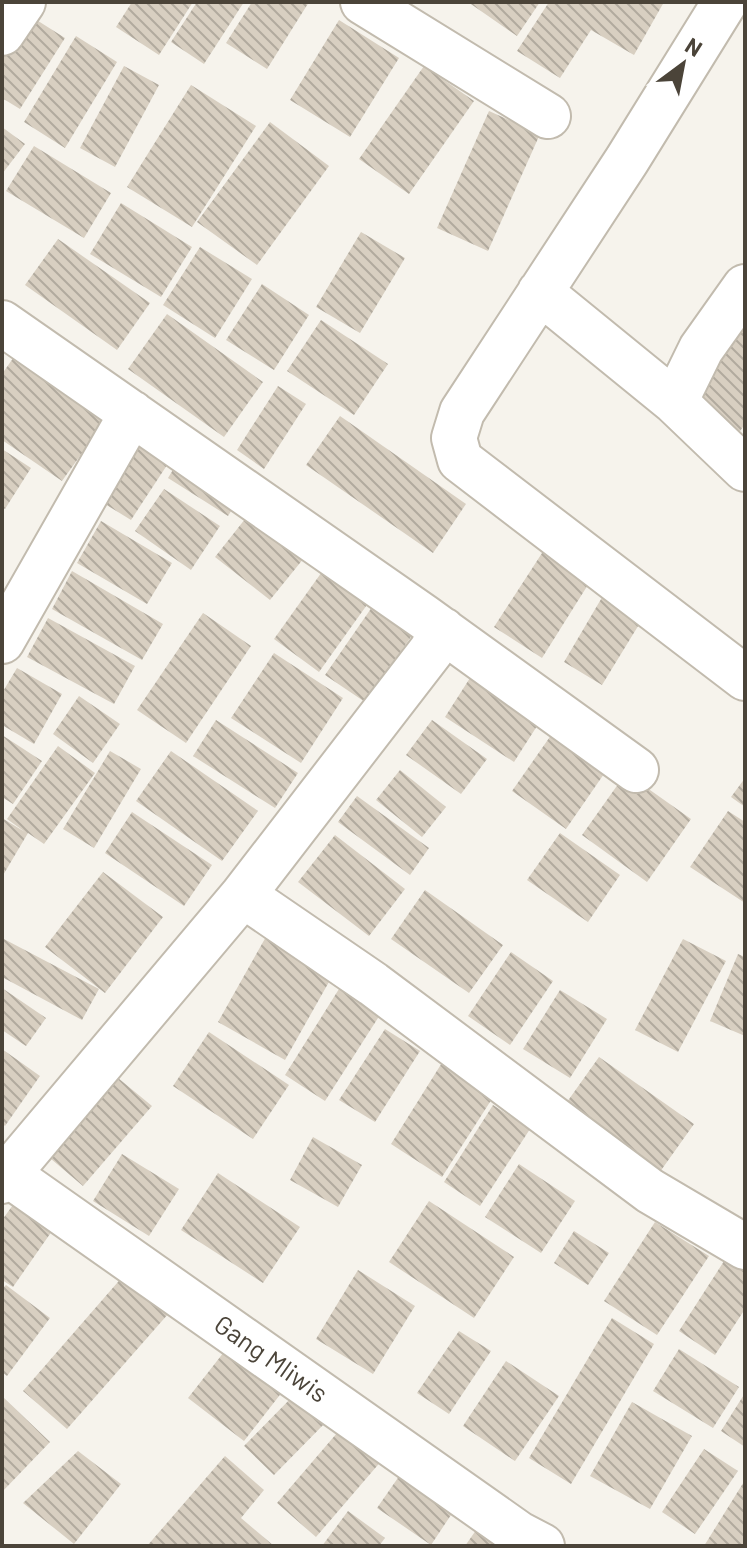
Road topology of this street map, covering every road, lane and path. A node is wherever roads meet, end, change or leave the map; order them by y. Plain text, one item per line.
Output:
1 (23, 2) edge
2 (363, 2) edge
3 (725, 2) edge
4 (2, 33) edge
5 (548, 116) dead end
6 (745, 287) edge
7 (540, 292) junction
8 (2, 323) edge
9 (675, 402) junction
10 (132, 413) junction
11 (745, 469) edge
12 (443, 630) junction
13 (2, 641) edge
14 (745, 678) edge
15 (636, 770) dead end
16 (243, 895) junction
17 (4, 1175) edge
18 (745, 1247) edge
19 (542, 1546) edge

1 - 4 street
2 - 5 street
3 - 7 street
6 - 9 street
7 - 9 street
7 - 14 street
8 - 10 street
9 - 11 street
10 - 12 street
10 - 13 street
12 - 15 street
12 - 16 street
16 - 17 street
16 - 18 street
17 - 19 street, Gang Mliwis

